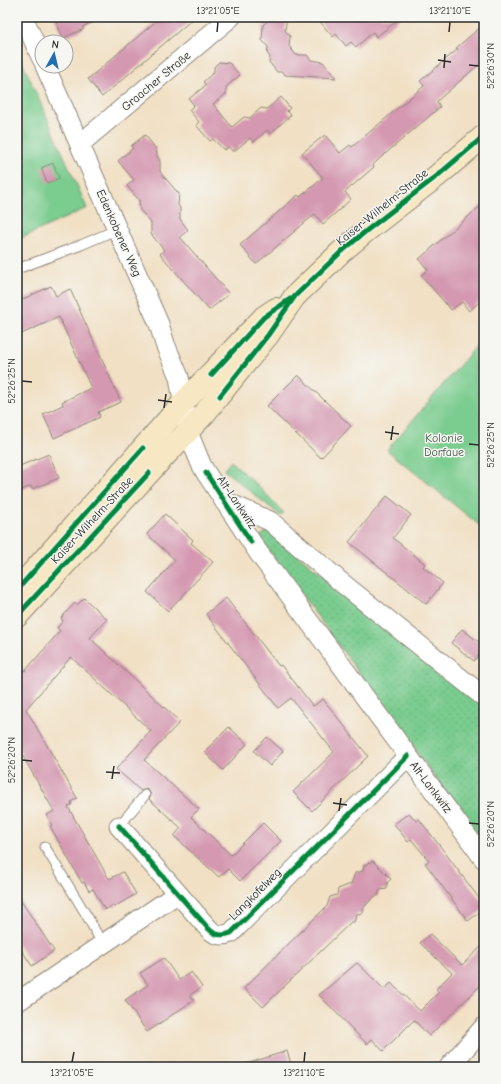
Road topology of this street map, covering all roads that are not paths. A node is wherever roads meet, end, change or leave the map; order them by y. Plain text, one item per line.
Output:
1 (23, 17) edge
2 (231, 17) edge
3 (34, 41) edge
4 (49, 74) edge
5 (484, 136) edge
6 (80, 144) junction
7 (118, 229) junction
8 (17, 269) edge
9 (295, 296) junction
10 (183, 403) junction
11 (188, 432) junction
12 (224, 501) junction
13 (17, 590) edge
14 (17, 616) edge
15 (484, 697) edge
16 (408, 756) junction
17 (145, 795) dead end
18 (119, 826) joint
19 (45, 848) dead end
20 (484, 859) edge
21 (178, 894) junction
22 (103, 945) junction
23 (17, 1002) edge
24 (484, 1027) edge
25 (449, 1067) edge

1 - 3 street
2 - 6 street, Graacher Straße
4 - 6 street, Edenkobener Weg
5 - 9 main road, Kaiser-Wilhelm-Straße
6 - 7 street, Edenkobener Weg
7 - 8 lane
7 - 10 street, Edenkobener Weg
9 - 10 main road, Kaiser-Wilhelm-Straße
9 - 11 main road, Kaiser-Wilhelm-Straße
10 - 11 street
10 - 13 main road, Kaiser-Wilhelm-Straße
11 - 12 street, Alt-Lankwitz
11 - 14 main road, Kaiser-Wilhelm-Straße
12 - 15 street, Alt-Lankwitz
12 - 16 street, Alt-Lankwitz
16 - 20 street, Alt-Lankwitz
16 - 21 street, Langkofelweg
17 - 18 lane
18 - 21 street, Langkofelweg
19 - 22 lane
21 - 22 street
22 - 23 street
24 - 25 street

